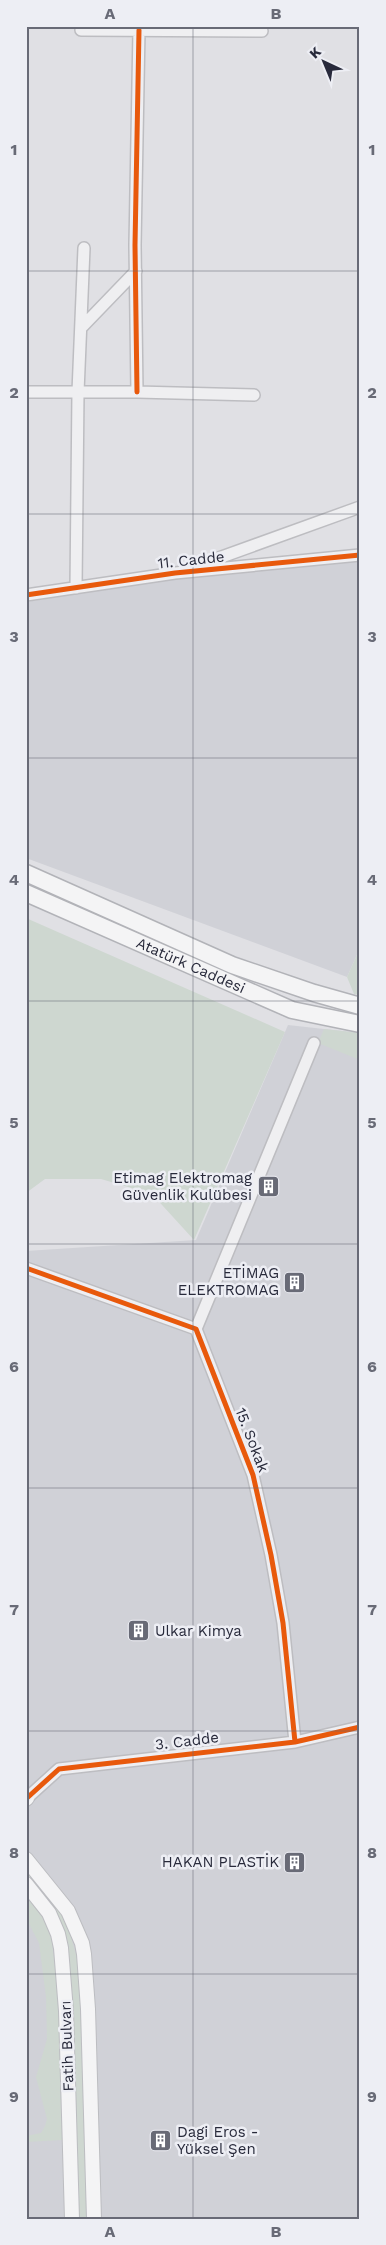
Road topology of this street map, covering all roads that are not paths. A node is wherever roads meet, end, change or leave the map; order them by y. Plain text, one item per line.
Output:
1 (80, 30) dead end
2 (139, 30) junction
3 (262, 30) dead end
4 (84, 248) dead end
5 (136, 271) junction
6 (81, 328) junction
7 (26, 392) edge
8 (78, 392) junction
9 (138, 392) junction
10 (254, 395) dead end
11 (360, 507) edge
12 (360, 555) edge
13 (175, 574) junction
14 (76, 588) junction
15 (26, 595) edge
16 (26, 873) edge
17 (26, 893) edge
18 (360, 1006) edge
19 (360, 1024) edge
20 (314, 1043) dead end
21 (26, 1268) edge
22 (196, 1329) junction
23 (360, 1728) edge
24 (294, 1742) junction
25 (26, 1798) edge
26 (26, 1859) edge
27 (26, 1884) edge
28 (72, 2219) edge
29 (94, 2219) edge

1 - 2 street
2 - 3 street
2 - 5 street
4 - 6 street
5 - 6 street
5 - 9 street
6 - 8 street
7 - 8 street
8 - 9 street
8 - 14 street
9 - 10 street
11 - 13 street
12 - 13 street, 11. Cadde
13 - 14 street, 11. Cadde
14 - 15 street, 11. Cadde
16 - 18 highway
17 - 19 highway, Atatürk Caddesi
20 - 22 street
21 - 22 street
22 - 24 street, 15. Sokak
23 - 24 street, 3. Cadde
24 - 25 street, 3. Cadde
26 - 29 main road
27 - 28 main road, Fatih Bulvarı

